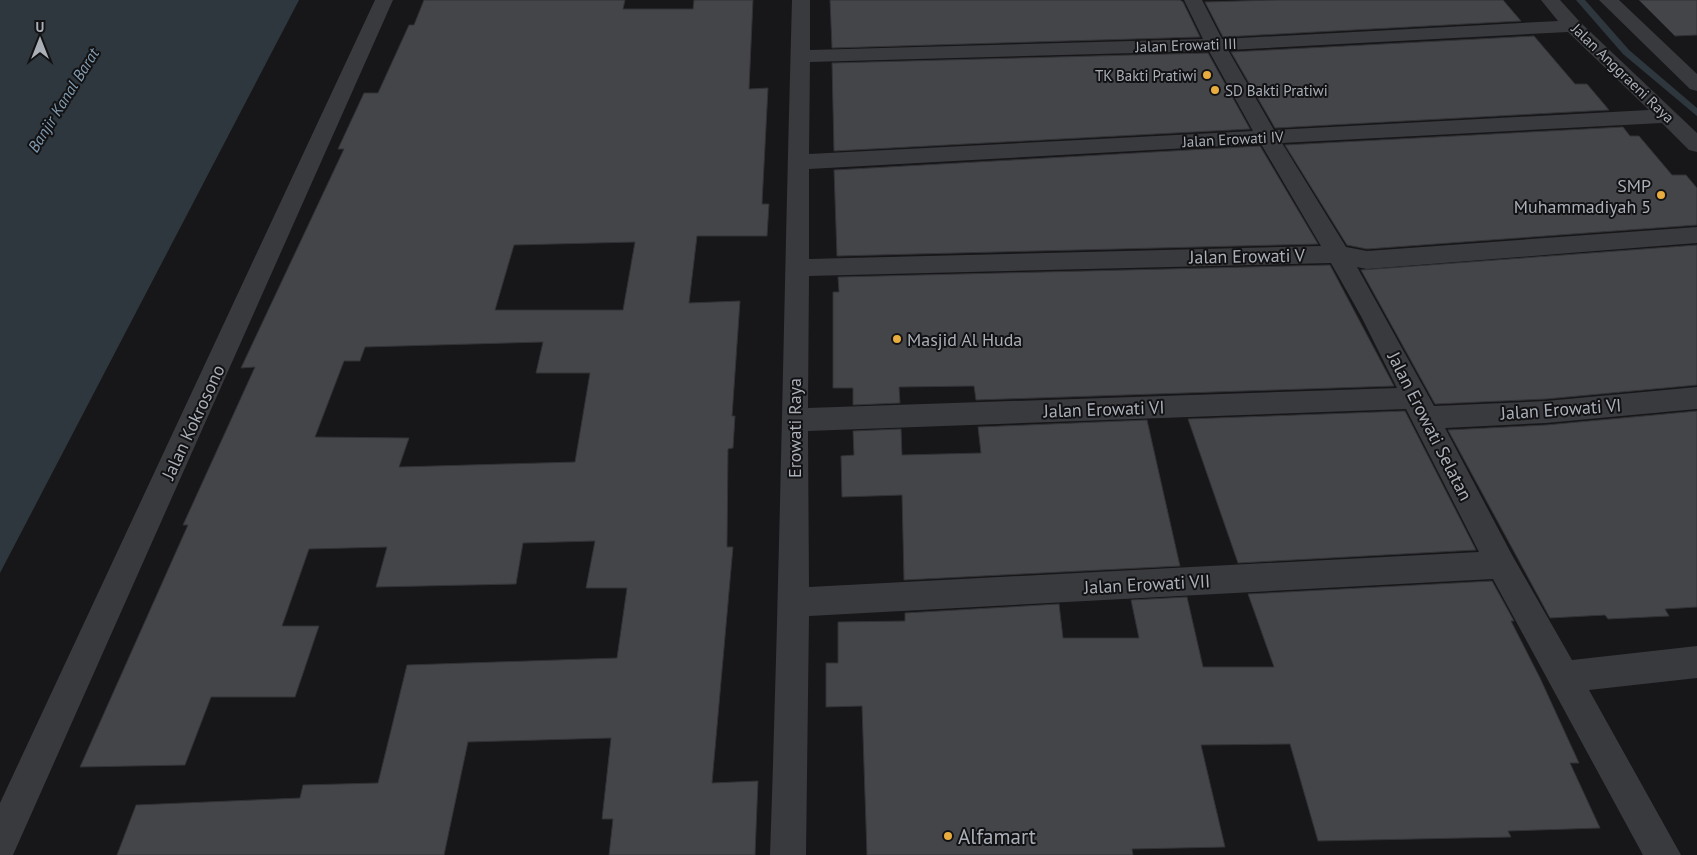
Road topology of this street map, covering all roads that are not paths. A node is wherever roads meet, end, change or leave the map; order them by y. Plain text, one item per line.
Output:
1 (384, 0) edge
2 (801, 0) edge
3 (1193, 0) edge
4 (1550, 0) edge
5 (1608, 0) edge
6 (1573, 26) junction
7 (1215, 45) junction
8 (799, 56) junction
9 (1693, 77) edge
10 (1668, 116) junction
11 (1267, 137) junction
12 (1697, 144) edge
13 (798, 162) junction
14 (1697, 235) edge
15 (1336, 254) junction
16 (796, 268) junction
17 (1697, 398) edge
18 (1420, 408) junction
19 (794, 420) junction
20 (1501, 565) junction
21 (794, 602) junction
22 (1697, 662) edge
23 (1563, 677) junction
24 (0, 843) edge
25 (788, 855) edge
26 (1663, 855) edge

1 - 24 street, Jalan Kokrosono
2 - 8 street, Erowati Raya
3 - 7 street, Jalan Erowati Selatan
4 - 6 street, Jalan Anggraeni Raya
5 - 9 street
6 - 7 street, Jalan Erowati III
6 - 10 street, Jalan Anggraeni Raya
7 - 8 street, Jalan Erowati III
7 - 11 street, Jalan Erowati Selatan
8 - 13 street, Erowati Raya
10 - 11 street, Jalan Erowati IV
10 - 12 street, Jalan Anggraeni Raya
11 - 13 street, Jalan Erowati IV
11 - 15 street, Jalan Erowati Selatan
13 - 16 street, Erowati Raya
14 - 15 street, Jalan Erowati V
15 - 16 street, Jalan Erowati V
15 - 18 street, Jalan Erowati Selatan
16 - 19 street, Erowati Raya
17 - 18 street, Jalan Erowati VI
18 - 19 street, Jalan Erowati VI
18 - 20 street, Jalan Erowati Selatan
19 - 21 street, Erowati Raya
20 - 21 street, Jalan Erowati VII
20 - 23 street, Jalan Erowati Selatan
21 - 25 street, Erowati Raya
22 - 23 street
23 - 26 street, Jalan Erowati Selatan

